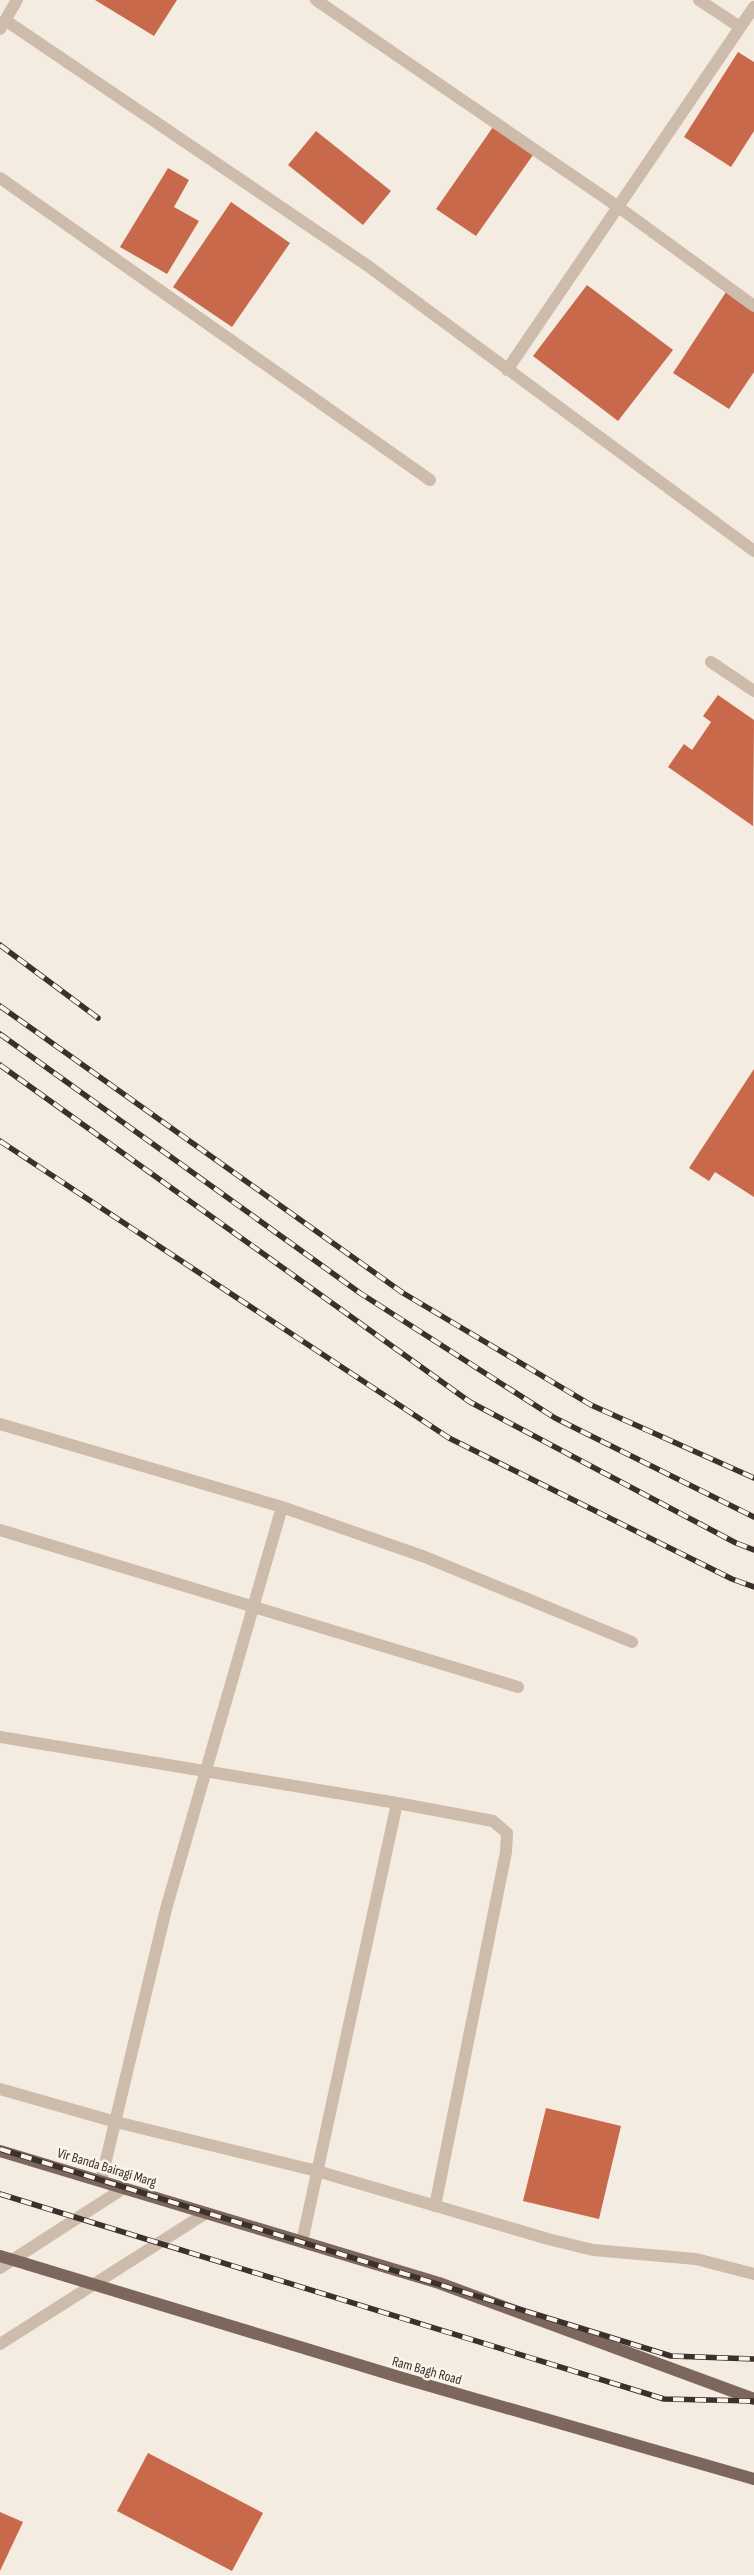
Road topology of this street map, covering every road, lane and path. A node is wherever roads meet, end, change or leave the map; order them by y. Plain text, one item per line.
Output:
1 (17, 0) edge
2 (316, 0) edge
3 (699, 0) edge
4 (754, 7) edge
5 (3, 24) edge
6 (740, 27) junction
7 (0, 178) edge
8 (617, 206) junction
9 (754, 306) edge
10 (507, 370) junction
11 (430, 480) dead end
12 (754, 551) edge
13 (712, 662) dead end
14 (754, 691) edge
15 (0, 1424) edge
16 (282, 1507) junction
17 (0, 1530) edge
18 (253, 1605) junction
19 (632, 1642) dead end
20 (518, 1687) dead end
21 (0, 1737) edge
22 (207, 1773) junction
23 (397, 1803) junction
24 (0, 2089) edge
25 (116, 2122) junction
26 (0, 2151) edge
27 (317, 2172) junction
28 (101, 2181) junction
29 (124, 2188) junction
30 (435, 2206) junction
31 (206, 2213) junction
32 (302, 2242) junction
33 (0, 2256) edge
34 (13, 2260) junction
35 (0, 2268) edge
36 (754, 2274) edge
37 (93, 2284) junction
38 (0, 2344) edge
39 (754, 2400) edge
40 (754, 2479) edge

1 - 5 street
2 - 8 street
3 - 6 street
4 - 6 street
5 - 10 street
6 - 8 street
7 - 11 street
8 - 9 street
8 - 10 street
10 - 12 street
13 - 14 street
15 - 16 street
16 - 18 street
16 - 19 street
17 - 18 street
18 - 20 street
18 - 22 street
21 - 22 street
22 - 23 street
22 - 25 street
23 - 27 street
23 - 30 street
24 - 25 street
25 - 27 street
25 - 28 street
26 - 28 main road, Vir Banda Bairagi Marg
27 - 30 street
27 - 32 street
28 - 29 main road, Vir Banda Bairagi Marg
29 - 31 main road, Vir Banda Bairagi Marg
29 - 34 street
30 - 36 street
31 - 32 main road
31 - 37 street
32 - 39 main road
33 - 34 main road
34 - 35 street
34 - 37 main road
37 - 38 street
37 - 40 main road, Ram Bagh Road

